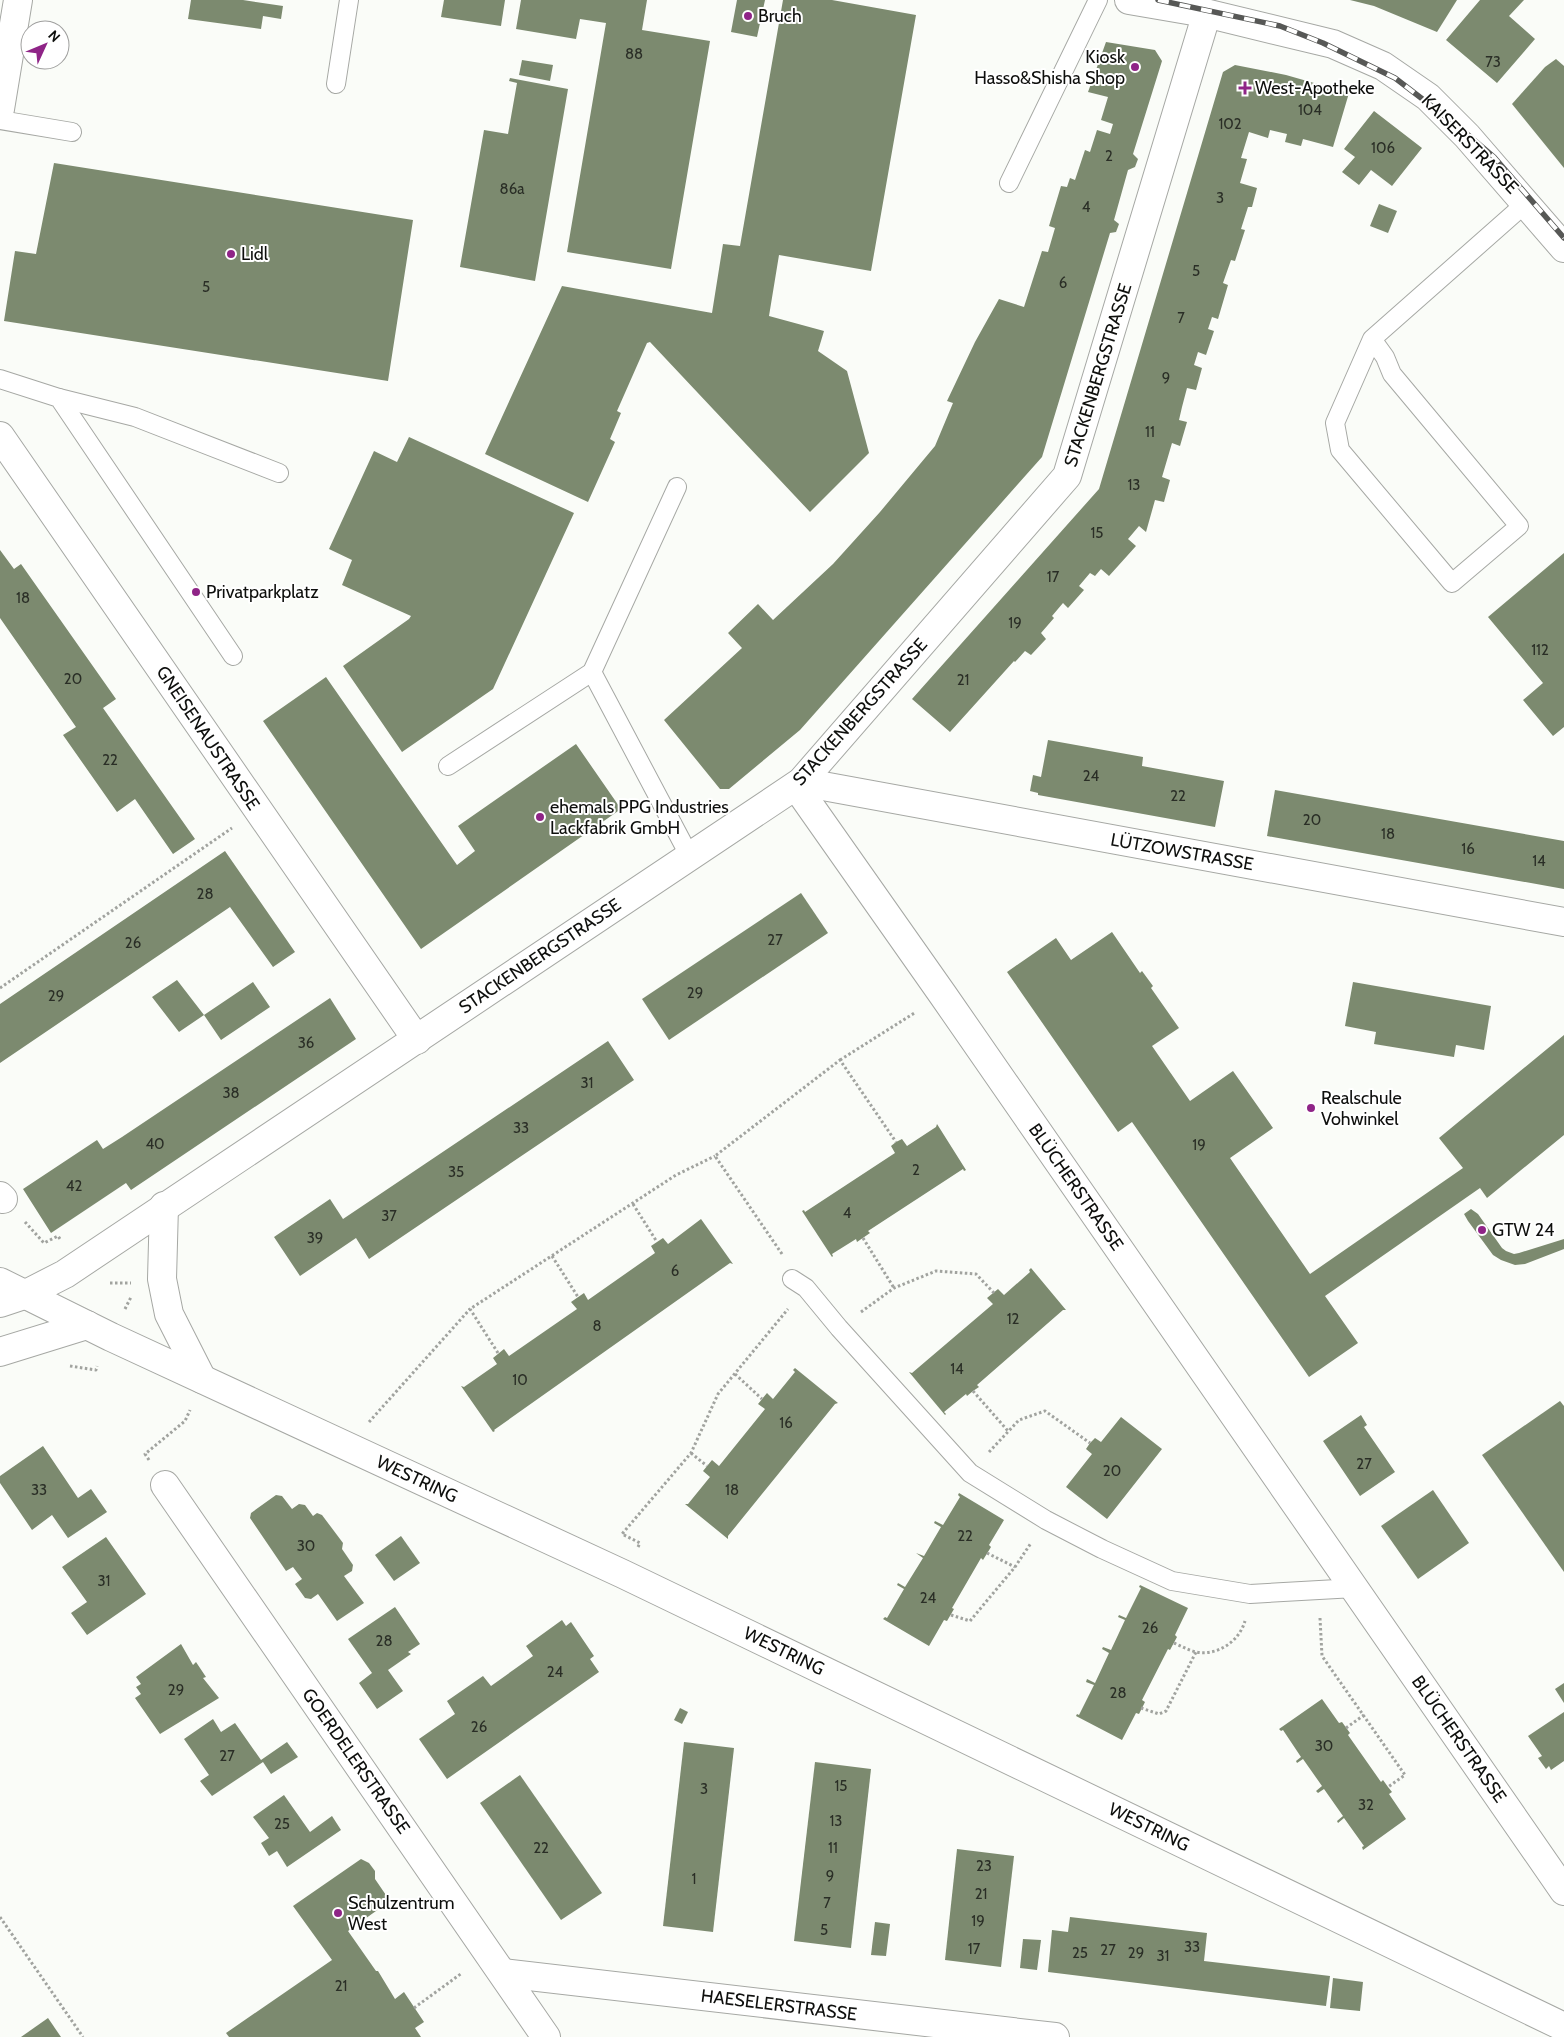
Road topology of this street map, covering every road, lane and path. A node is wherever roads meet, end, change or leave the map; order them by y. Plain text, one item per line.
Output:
1 (18, 0) edge
2 (349, 0) edge
3 (1098, 0) edge
4 (1129, 0) edge
5 (1205, 13) junction
6 (336, 84) dead end
7 (0, 108) edge
8 (0, 120) edge
9 (72, 132) dead end
10 (1009, 183) dead end
11 (1526, 203) junction
12 (1564, 248) edge
13 (1372, 339) junction
14 (0, 379) edge
15 (59, 398) junction
16 (0, 436) edge
17 (279, 473) dead end
18 (676, 487) dead end
19 (233, 656) dead end
20 (592, 672) junction
21 (448, 766) dead end
22 (798, 784) junction
23 (258, 811) junction
24 (689, 855) junction
25 (1564, 922) edge
26 (0, 988) edge
27 (943, 995) junction
28 (417, 1040) junction
29 (840, 1060) junction
30 (896, 1142) dead end
31 (715, 1156) junction
32 (633, 1204) junction
33 (164, 1206) junction
34 (863, 1238) dead end
35 (657, 1242) dead end
36 (552, 1256) junction
37 (0, 1282) edge
38 (799, 1284) junction
39 (894, 1288) junction
40 (994, 1293) dead end
41 (578, 1297) dead end
42 (12, 1299) edge
43 (470, 1309) junction
44 (87, 1325) junction
45 (839, 1328) junction
46 (0, 1352) edge
47 (498, 1353) dead end
48 (734, 1374) junction
49 (202, 1379) junction
50 (973, 1391) dead end
51 (762, 1399) dead end
52 (1008, 1431) junction
53 (1090, 1443) dead end
54 (347, 1446) junction
55 (691, 1453) junction
56 (707, 1466) dead end
57 (970, 1473) junction
58 (165, 1485) joint
59 (1046, 1520) junction
60 (622, 1534) dead end
61 (987, 1553) dead end
62 (1015, 1567) junction
63 (1355, 1588) junction
64 (1320, 1589) junction
65 (1250, 1594) junction
66 (951, 1615) dead end
67 (1174, 1643) dead end
68 (1196, 1652) junction
69 (1142, 1708) dead end
70 (1364, 1715) junction
71 (1346, 1728) dead end
72 (1388, 1787) dead end
73 (1564, 1891) edge
74 (0, 1916) edge
75 (503, 1973) junction
76 (433, 1995) dead end
77 (414, 2008) dead end
78 (1564, 2027) edge
79 (83, 2037) edge
80 (546, 2037) edge
81 (1055, 2037) edge

1 - 7 street
2 - 6 lane
3 - 10 lane
4 - 5 street, KAISERSTRASSE
5 - 11 street, KAISERSTRASSE
5 - 22 street, STACKENBERGSTRASSE
8 - 9 lane
11 - 12 street, KAISERSTRASSE
11 - 13 lane
13 - 13 lane
14 - 15 lane
15 - 17 lane
15 - 19 lane
16 - 23 street, GNEISENAUSTRASSE
18 - 20 lane
20 - 21 lane
20 - 24 lane
22 - 24 street, STACKENBERGSTRASSE
22 - 25 street, LÜTZOWSTRASSE
22 - 27 street, BLÜCHERSTRASSE
23 - 26 path
23 - 28 street, GNEISENAUSTRASSE
24 - 28 street, STACKENBERGSTRASSE
27 - 29 path
27 - 63 street, BLÜCHERSTRASSE
28 - 33 street, STACKENBERGSTRASSE
29 - 30 path
29 - 31 path
31 - 32 path
31 - 38 path
32 - 35 path
32 - 36 path
33 - 42 street, STACKENBERGSTRASSE
33 - 49 street
34 - 39 path
36 - 41 path
36 - 43 path
37 - 42 street, WESTRING
38 - 45 lane
38 - 48 path
39 - 40 path
39 - 45 path
42 - 44 street, WESTRING
43 - 47 path
43 - 54 path
44 - 46 street
44 - 49 street, WESTRING
45 - 57 lane
48 - 51 path
48 - 55 path
49 - 54 street, WESTRING
49 - 58 path
50 - 52 path
52 - 53 path
52 - 57 path
54 - 78 street, WESTRING
55 - 56 path
55 - 60 path
57 - 59 lane
58 - 75 street, GOERDELERSTRASSE
59 - 62 path
59 - 65 lane
61 - 62 path
62 - 66 path
63 - 64 lane
63 - 73 street, BLÜCHERSTRASSE
64 - 65 lane
64 - 70 path
65 - 68 path
67 - 68 path
68 - 69 path
70 - 71 path
70 - 72 path
74 - 79 path
75 - 80 street, GOERDELERSTRASSE
75 - 81 street, HAESELERSTRASSE
76 - 77 path

